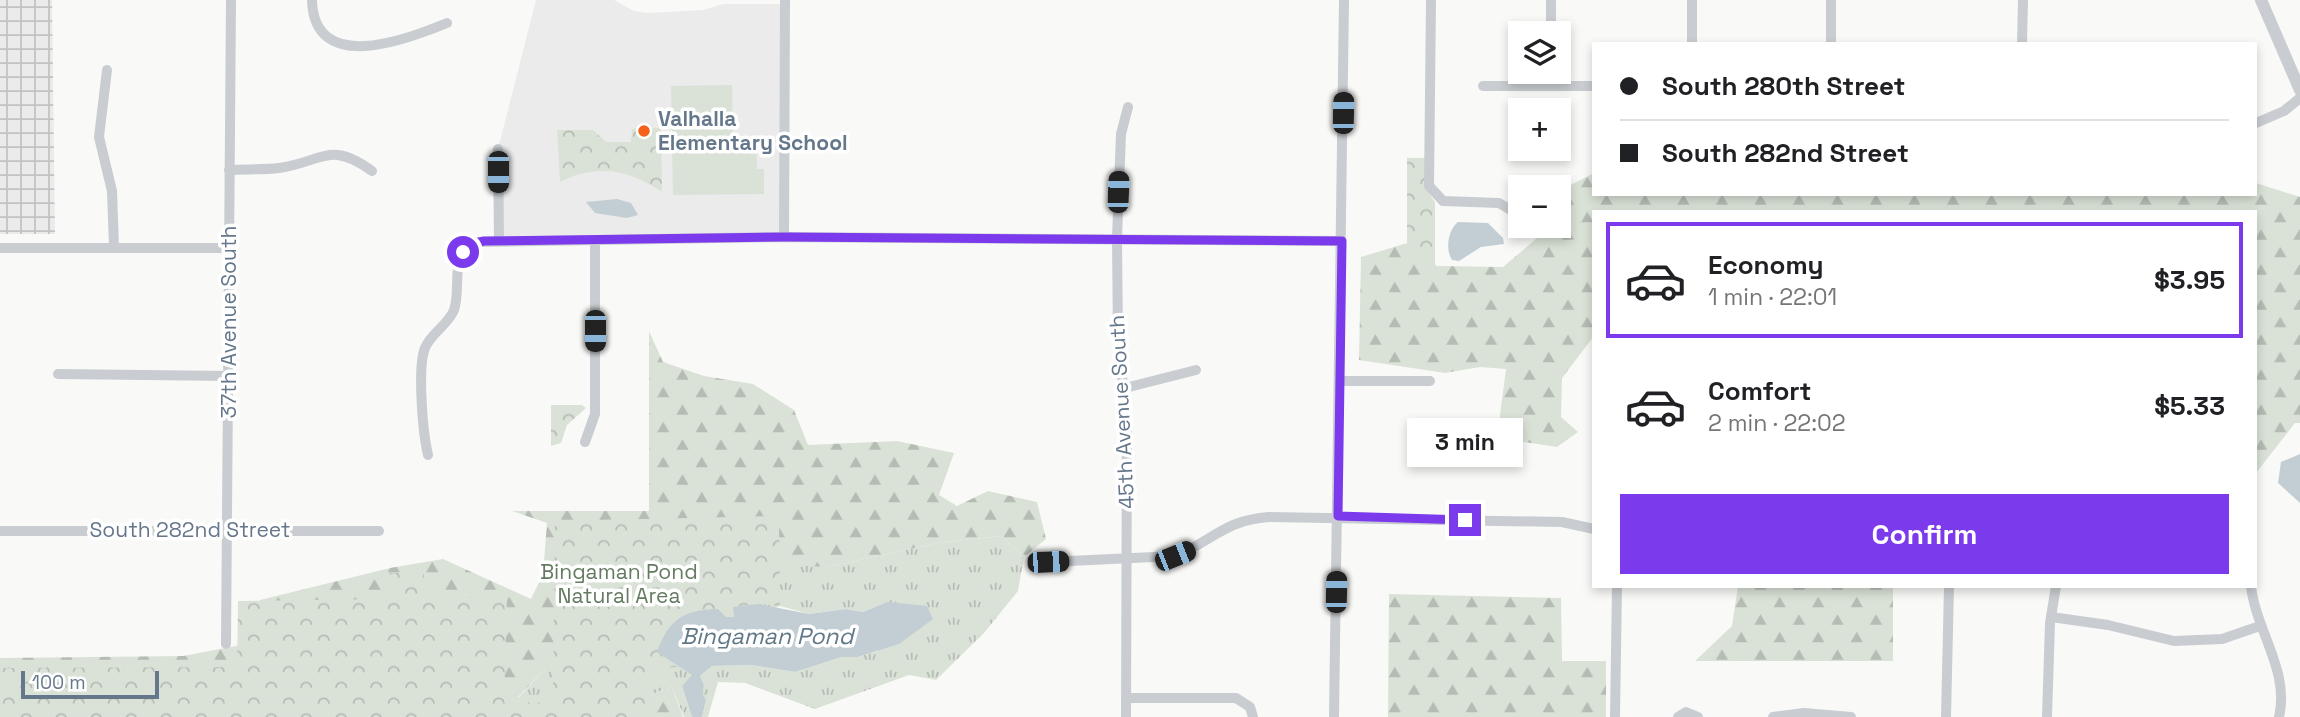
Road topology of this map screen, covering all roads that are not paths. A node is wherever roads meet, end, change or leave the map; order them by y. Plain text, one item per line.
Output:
1 (231, 0) edge
2 (312, 0) edge
3 (785, 0) edge
4 (1344, 0) edge
5 (1431, 0) edge
6 (1551, 0) edge
7 (1692, 0) edge
8 (1831, 0) edge
9 (2023, 0) edge
10 (2261, 0) edge
11 (1550, 21) edge
12 (447, 23) dead end
13 (1692, 42) edge
14 (1830, 42) edge
15 (2022, 42) edge
16 (107, 69) dead end
17 (1483, 86) dead end
18 (1550, 86) joint
19 (1592, 86) edge
20 (2300, 90) edge
21 (2300, 98) edge
22 (1128, 107) dead end
23 (2257, 123) edge
24 (498, 149) dead end
25 (229, 170) junction
26 (372, 171) dead end
27 (1508, 208) edge
28 (785, 237) junction
29 (1117, 238) junction
30 (595, 240) junction
31 (499, 241) junction
32 (1342, 241) junction
33 (114, 247) junction
34 (0, 248) edge
35 (229, 248) junction
36 (1196, 370) dead end
37 (58, 374) dead end
38 (230, 376) junction
39 (1340, 381) junction
40 (1430, 381) dead end
41 (1125, 388) junction
42 (585, 442) dead end
43 (428, 455) dead end
44 (1338, 516) junction
45 (1592, 528) edge
46 (227, 530) junction
47 (0, 531) edge
48 (379, 531) dead end
49 (1127, 560) junction
50 (1048, 562) dead end
51 (1617, 588) edge
52 (1949, 588) edge
53 (2056, 588) edge
54 (2250, 588) edge
55 (2051, 617) junction
56 (2260, 626) junction
57 (226, 644) dead end
58 (1126, 698) junction
59 (1780, 716) edge
60 (1126, 717) edge
61 (1254, 717) edge
62 (1334, 717) edge
63 (1615, 717) edge
64 (1678, 717) edge
65 (1698, 717) edge
66 (1851, 717) edge
67 (1946, 717) edge
68 (2047, 717) edge
69 (2279, 717) edge

1 - 25 street, 37th Avenue South
2 - 12 street
3 - 28 street
4 - 32 street
5 - 27 street
6 - 11 street
7 - 13 street
8 - 14 street
9 - 15 street
10 - 20 street
16 - 33 street
17 - 18 street
18 - 19 street
21 - 23 street
22 - 29 street, 45th Avenue South
24 - 31 street
25 - 26 street
25 - 35 street, 37th Avenue South
28 - 29 street
28 - 30 street
29 - 32 street
29 - 41 street, 45th Avenue South
30 - 31 street
30 - 42 street
31 - 43 street
32 - 39 street
33 - 34 street
33 - 35 street
35 - 38 street, 37th Avenue South
36 - 41 street
37 - 38 street
38 - 46 street, 37th Avenue South
39 - 40 street
39 - 44 street
41 - 49 street, 45th Avenue South
44 - 45 street
44 - 49 street
44 - 62 street
46 - 47 street, South 282nd Street
46 - 48 street, South 282nd Street
46 - 57 street, 37th Avenue South
49 - 50 street
49 - 58 street, 45th Avenue South
51 - 63 street
52 - 67 street
53 - 55 street
54 - 56 street
55 - 56 street
55 - 68 street
56 - 69 street
58 - 60 street, 45th Avenue South
58 - 61 street
59 - 66 street
64 - 65 street

